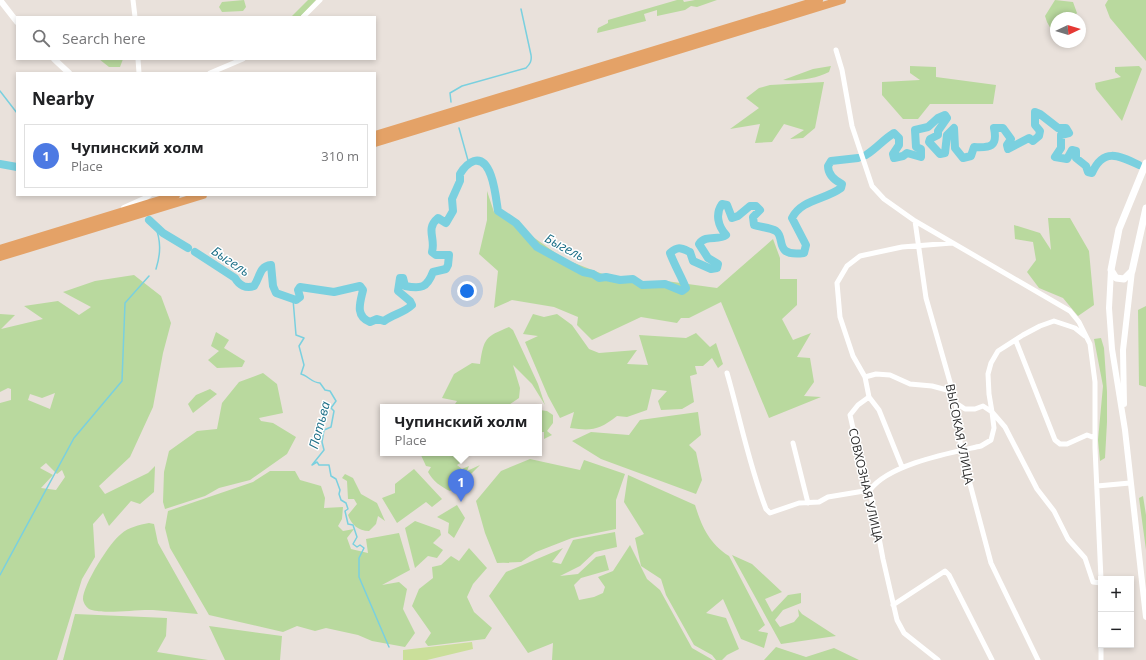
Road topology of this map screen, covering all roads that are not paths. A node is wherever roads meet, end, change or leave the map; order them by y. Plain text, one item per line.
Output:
1 (0, 0) edge
2 (133, 0) edge
3 (320, 0) edge
4 (819, 0) edge
5 (842, 0) edge
6 (134, 16) edge
7 (304, 16) edge
8 (16, 21) edge
9 (836, 50) dead end
10 (55, 60) edge
11 (138, 60) edge
12 (241, 60) edge
13 (68, 72) edge
14 (139, 72) edge
15 (212, 72) edge
16 (376, 135) edge
17 (376, 143) edge
18 (1146, 163) edge
19 (148, 196) edge
20 (173, 196) edge
21 (200, 196) edge
22 (1146, 208) edge
23 (92, 221) junction
24 (915, 221) junction
25 (953, 243) junction
26 (919, 246) junction
27 (0, 249) edge
28 (0, 257) edge
29 (1111, 270) junction
30 (1132, 271) junction
31 (1087, 338) junction
32 (1016, 341) junction
33 (727, 372) dead end
34 (865, 377) junction
35 (989, 394) junction
36 (869, 397) junction
37 (956, 403) junction
38 (983, 406) junction
39 (992, 412) junction
40 (1125, 430) junction
41 (1095, 438) junction
42 (793, 443) dead end
43 (961, 450) junction
44 (902, 467) junction
45 (1130, 483) junction
46 (1098, 486) junction
47 (870, 490) junction
48 (808, 502) junction
49 (1101, 576) edge
50 (1098, 583) edge
51 (893, 605) junction
52 (1146, 617) edge
53 (1101, 648) edge
54 (938, 660) edge
55 (992, 660) edge
56 (1038, 660) edge
57 (1101, 660) edge

1 - 8 street
2 - 6 street
3 - 7 street
4 - 16 highway
5 - 17 highway
9 - 24 street
10 - 13 street
11 - 14 street
12 - 15 street
18 - 29 main road
19 - 23 street
20 - 23 highway
21 - 28 highway
22 - 30 main road
23 - 27 highway
24 - 25 street
24 - 26 street, ВЫСОКАЯ УЛИЦА
25 - 26 street
25 - 31 street
26 - 34 street
26 - 37 street, ВЫСОКАЯ УЛИЦА
29 - 30 main road
29 - 40 street
30 - 40 street
31 - 32 street
31 - 41 street
32 - 35 street
32 - 41 street
33 - 48 street
34 - 36 street
34 - 37 street
35 - 38 street
35 - 39 street
36 - 44 street
36 - 47 street, СОВХОЗНАЯ УЛИЦА
37 - 38 street
37 - 43 street, ВЫСОКАЯ УЛИЦА
38 - 39 street
39 - 43 street
39 - 50 street
40 - 45 street
41 - 46 street
42 - 48 street
43 - 44 street
43 - 56 street, ВЫСОКАЯ УЛИЦА
44 - 47 street
45 - 46 street
45 - 52 street
46 - 49 street
47 - 48 street
47 - 51 street, СОВХОЗНАЯ УЛИЦА
51 - 54 street, СОВХОЗНАЯ УЛИЦА
51 - 55 street
53 - 57 street

